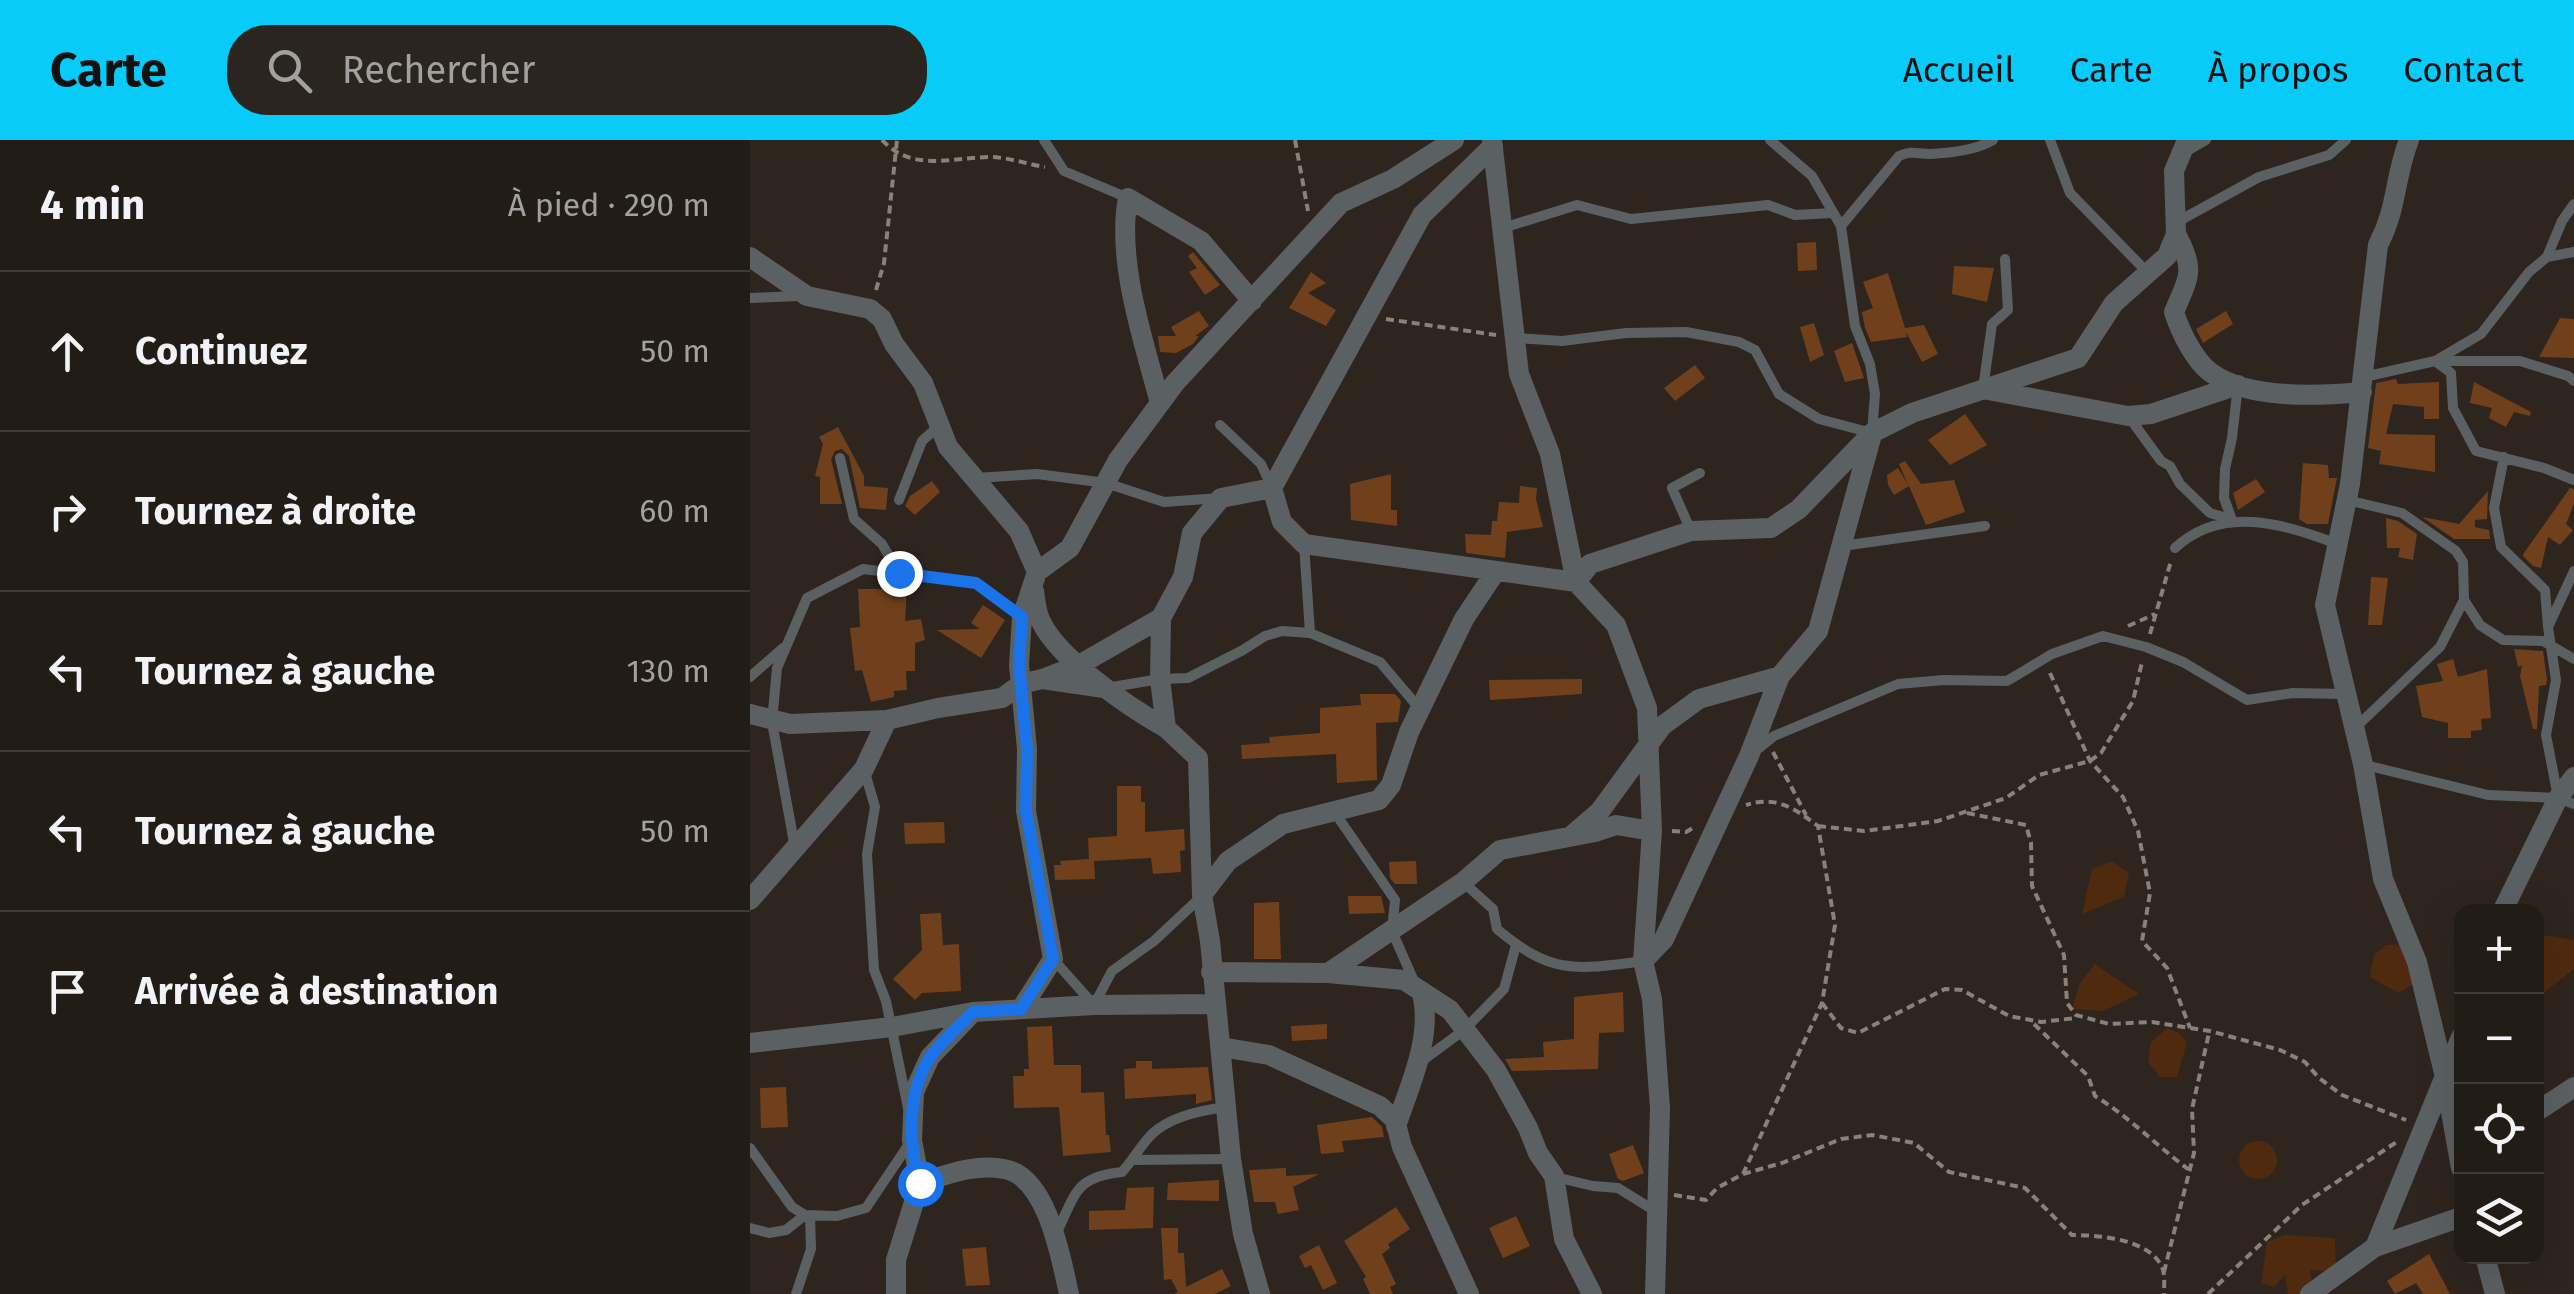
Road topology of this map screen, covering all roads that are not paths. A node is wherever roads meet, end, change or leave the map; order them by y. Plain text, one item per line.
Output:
1 (1044, 140) edge
2 (1454, 140) edge
3 (1770, 140) edge
4 (1993, 140) edge
5 (2050, 140) edge
6 (2206, 140) edge
7 (2346, 140) edge
8 (2409, 140) edge
9 (1492, 143) edge
10 (2184, 147) edge
11 (1128, 198) junction
12 (2574, 204) edge
13 (1833, 213) junction
14 (1841, 226) junction
15 (1503, 228) junction
16 (2176, 228) junction
17 (2574, 252) edge
18 (750, 257) edge
19 (2547, 257) junction
20 (2005, 259) dead end
21 (2148, 273) junction
22 (806, 296) junction
23 (750, 298) edge
24 (1252, 300) junction
25 (1515, 338) junction
26 (2435, 360) junction
27 (2574, 381) edge
28 (2363, 384) junction
29 (2238, 385) junction
30 (1982, 389) junction
31 (1160, 403) junction
32 (2128, 416) junction
33 (940, 425) junction
34 (1220, 425) dead end
35 (1872, 433) junction
36 (2504, 457) junction
37 (840, 458) dead end
38 (1700, 473) dead end
39 (975, 478) junction
40 (2574, 480) edge
41 (1106, 483) junction
42 (1272, 488) junction
43 (1221, 498) junction
44 (899, 500) dead end
45 (2347, 500) junction
46 (2232, 520) junction
47 (1985, 526) dead end
48 (1691, 532) junction
49 (1304, 544) junction
50 (2338, 545) junction
51 (1842, 546) junction
52 (2175, 548) road end
53 (1496, 571) junction
54 (2574, 571) edge
55 (899, 573) junction
56 (1035, 578) junction
57 (1576, 582) junction
58 (2464, 600) junction
59 (1022, 617) junction
60 (1161, 618) junction
61 (2548, 627) junction
62 (1310, 633) junction
63 (787, 644) junction
64 (2553, 646) junction
65 (2574, 660) edge
66 (1079, 665) junction
67 (1780, 676) junction
68 (750, 677) edge
69 (1160, 678) junction
70 (1042, 680) junction
71 (1021, 684) junction
72 (1106, 688) junction
73 (2345, 694) junction
74 (1420, 709) junction
75 (750, 714) edge
76 (887, 720) junction
77 (772, 722) junction
78 (1166, 728) junction
79 (2354, 729) junction
80 (1649, 742) junction
81 (1749, 756) junction
82 (2362, 764) junction
83 (864, 770) junction
84 (2574, 777) edge
85 (2566, 801) edge
86 (1332, 810) junction
87 (1652, 831) junction
88 (1570, 837) junction
89 (794, 848) junction
90 (1462, 882) junction
91 (1202, 895) junction
92 (750, 900) edge
93 (2507, 904) edge
94 (1392, 931) junction
95 (1516, 945) junction
96 (1053, 959) junction
97 (1642, 961) junction
98 (1211, 972) junction
99 (1328, 972) junction
100 (1422, 994) junction
101 (1094, 1004) junction
102 (1215, 1004) junction
103 (1021, 1009) junction
104 (973, 1012) junction
105 (892, 1027) junction
106 (1464, 1030) junction
107 (750, 1043) edge
108 (1221, 1047) junction
109 (2454, 1053) edge
110 (1417, 1064) junction
111 (2444, 1074) junction
112 (2574, 1088) edge
113 (1228, 1107) junction
114 (2544, 1107) edge
115 (1396, 1126) junction
116 (2454, 1126) edge
117 (912, 1132) junction
118 (750, 1148) edge
119 (1231, 1159) junction
120 (1133, 1160) junction
121 (1554, 1176) junction
122 (920, 1183) junction
123 (1657, 1203) junction
124 (808, 1215) junction
125 (2454, 1219) edge
126 (750, 1228) edge
127 (1056, 1235) junction
128 (2375, 1247) junction
129 (2487, 1264) edge
130 (796, 1294) edge
131 (896, 1294) edge
132 (1069, 1294) edge
133 (1260, 1294) edge
134 (1469, 1294) edge
135 (1592, 1294) edge
136 (1655, 1294) edge
137 (2310, 1294) edge
138 (2495, 1294) edge

1 - 11 lane
2 - 24 street
3 - 13 lane
4 - 14 lane
5 - 21 lane
6 - 10 lane
7 - 16 lane
8 - 28 street
9 - 15 street
9 - 42 street
10 - 16 street
11 - 24 street
11 - 31 street
12 - 19 lane
13 - 14 lane
13 - 15 lane
14 - 35 lane
15 - 25 street
16 - 21 street
16 - 29 street
17 - 19 lane
18 - 22 street
19 - 26 lane
20 - 30 lane
21 - 30 street
22 - 23 lane
22 - 33 street
24 - 31 street
25 - 35 lane
25 - 57 street
26 - 27 lane
26 - 28 lane
26 - 36 lane
28 - 29 street
28 - 45 street
29 - 32 street
29 - 46 lane
30 - 32 street
30 - 35 street
31 - 41 street
32 - 46 lane
33 - 39 street
33 - 44 lane
34 - 42 lane
35 - 48 street
35 - 51 street
36 - 40 lane
36 - 61 lane
37 - 55 lane
38 - 48 lane
39 - 41 lane
39 - 56 street
41 - 43 lane
41 - 56 street
42 - 43 street
42 - 49 street
43 - 60 street
45 - 50 street
45 - 58 lane
46 - 50 lane
46 - 52 lane
47 - 51 lane
48 - 57 street
49 - 53 street
49 - 62 lane
50 - 73 street
51 - 67 street
53 - 57 street
53 - 74 street
54 - 61 lane
55 - 59 lane
55 - 63 lane
56 - 59 street
56 - 66 street
57 - 80 street
58 - 64 lane
58 - 79 lane
59 - 71 street
60 - 66 street
60 - 69 street
61 - 64 lane
62 - 69 lane
62 - 74 lane
63 - 68 lane
63 - 77 lane
64 - 65 lane
64 - 85 lane
66 - 70 street
66 - 72 street
67 - 80 street
67 - 81 street
69 - 72 lane
69 - 78 street
70 - 71 street
70 - 72 street
71 - 76 street
71 - 96 street
72 - 78 street
73 - 79 street
73 - 81 lane
74 - 86 street
75 - 77 street
76 - 77 street
76 - 83 street
77 - 89 lane
78 - 91 street
79 - 82 street
80 - 87 street
80 - 88 street
81 - 97 street
82 - 85 lane
82 - 111 street
83 - 89 street
83 - 105 lane
84 - 85 street
85 - 93 street
86 - 91 street
86 - 94 lane
87 - 88 street
87 - 97 street
88 - 90 street
89 - 92 street
90 - 94 street
90 - 95 lane
91 - 98 street
91 - 101 lane
94 - 99 street
94 - 100 lane
95 - 97 lane
95 - 106 lane
96 - 101 lane
96 - 103 street
97 - 123 street
98 - 99 street
98 - 102 street
99 - 100 street
100 - 106 street
100 - 110 street
101 - 102 street
101 - 103 street
102 - 108 street
103 - 104 street
104 - 105 street
104 - 117 street
105 - 107 street
105 - 117 lane
106 - 110 lane
106 - 121 street
108 - 113 street
108 - 115 street
109 - 111 street
110 - 115 street
111 - 116 street
111 - 128 street
112 - 114 street
113 - 119 street
113 - 120 lane
115 - 134 street
117 - 122 street
117 - 124 lane
118 - 124 lane
119 - 120 lane
119 - 133 street
120 - 127 lane
121 - 123 lane
121 - 135 street
122 - 127 street
122 - 131 street
123 - 136 street
124 - 126 lane
124 - 130 lane
125 - 128 street
127 - 132 street
128 - 137 street
129 - 138 street

